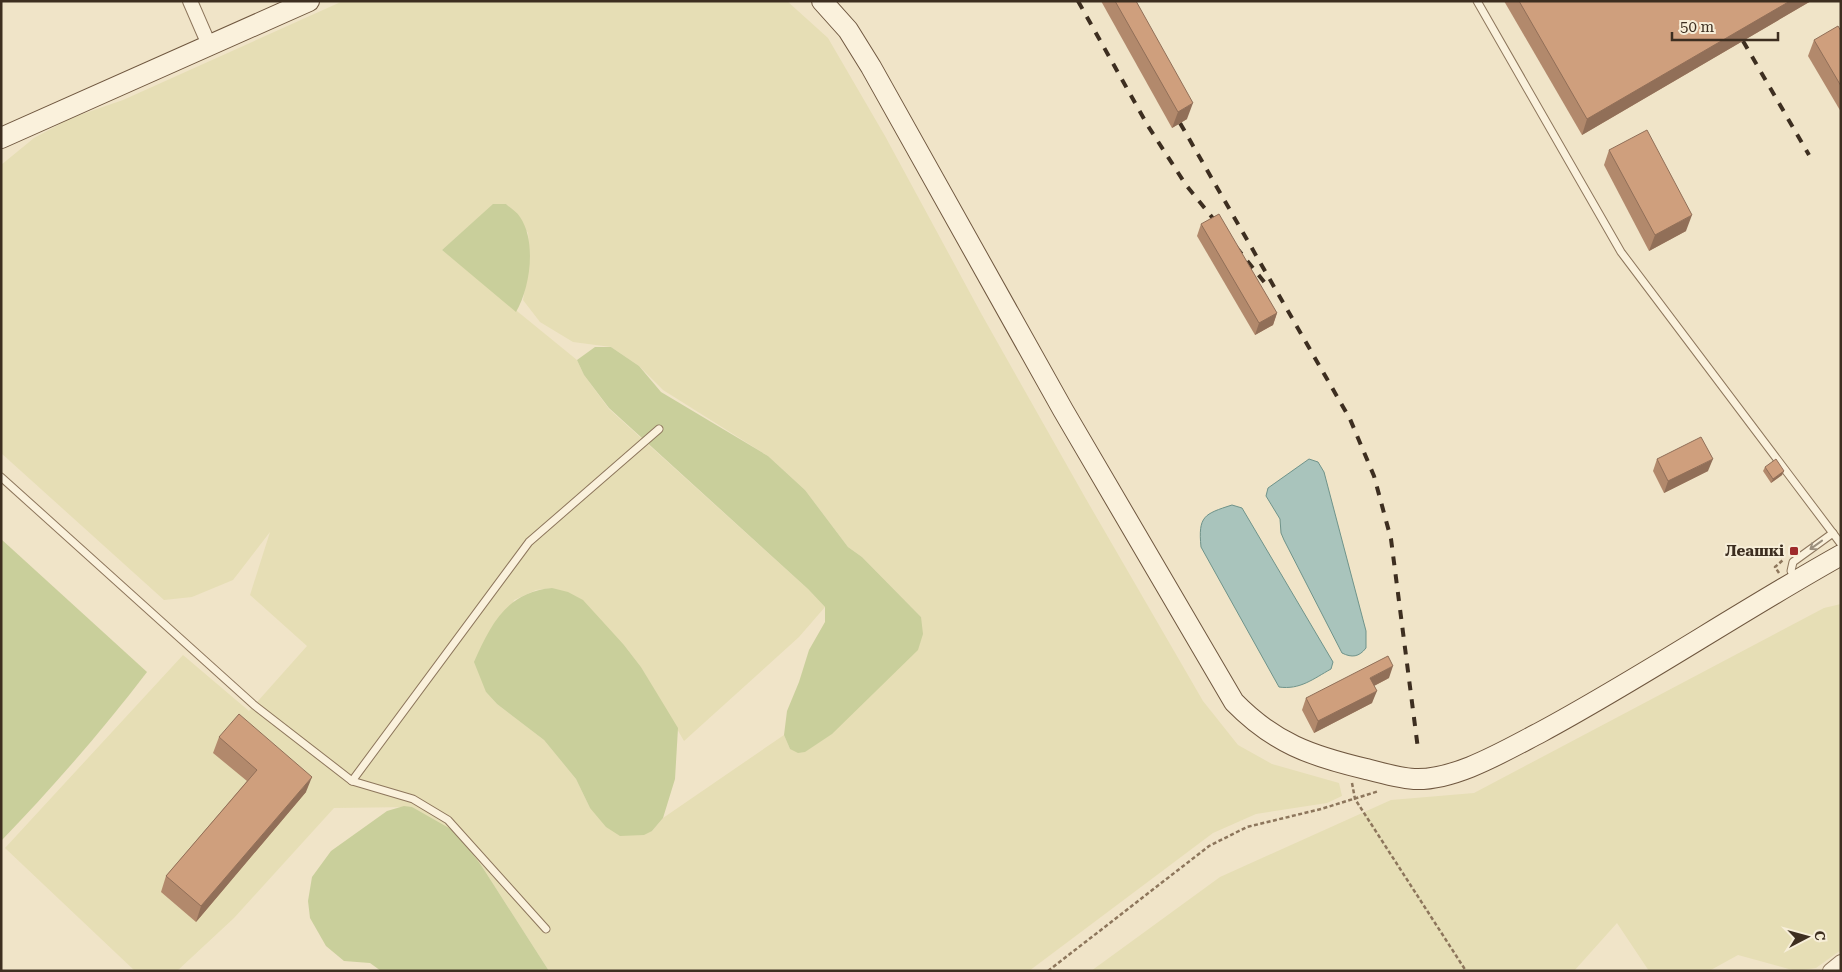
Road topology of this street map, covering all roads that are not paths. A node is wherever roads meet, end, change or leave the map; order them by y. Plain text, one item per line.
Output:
1 (190, 1) edge
2 (309, 1) edge
3 (822, 1) edge
4 (1477, 1) edge
5 (210, 47) junction
6 (1, 138) edge
7 (659, 429) dead end
8 (1, 477) edge
9 (1833, 533) junction
10 (1841, 544) edge
11 (1841, 555) edge
12 (1797, 580) junction
13 (352, 781) junction
14 (546, 929) dead end
15 (1841, 962) edge
16 (1830, 971) edge

1 - 5 street
2 - 5 street
3 - 12 street
4 - 9 lane
5 - 6 street
7 - 13 lane
8 - 13 lane
9 - 10 lane
9 -> 12 lane
11 - 12 street
13 - 14 lane
15 - 16 street

